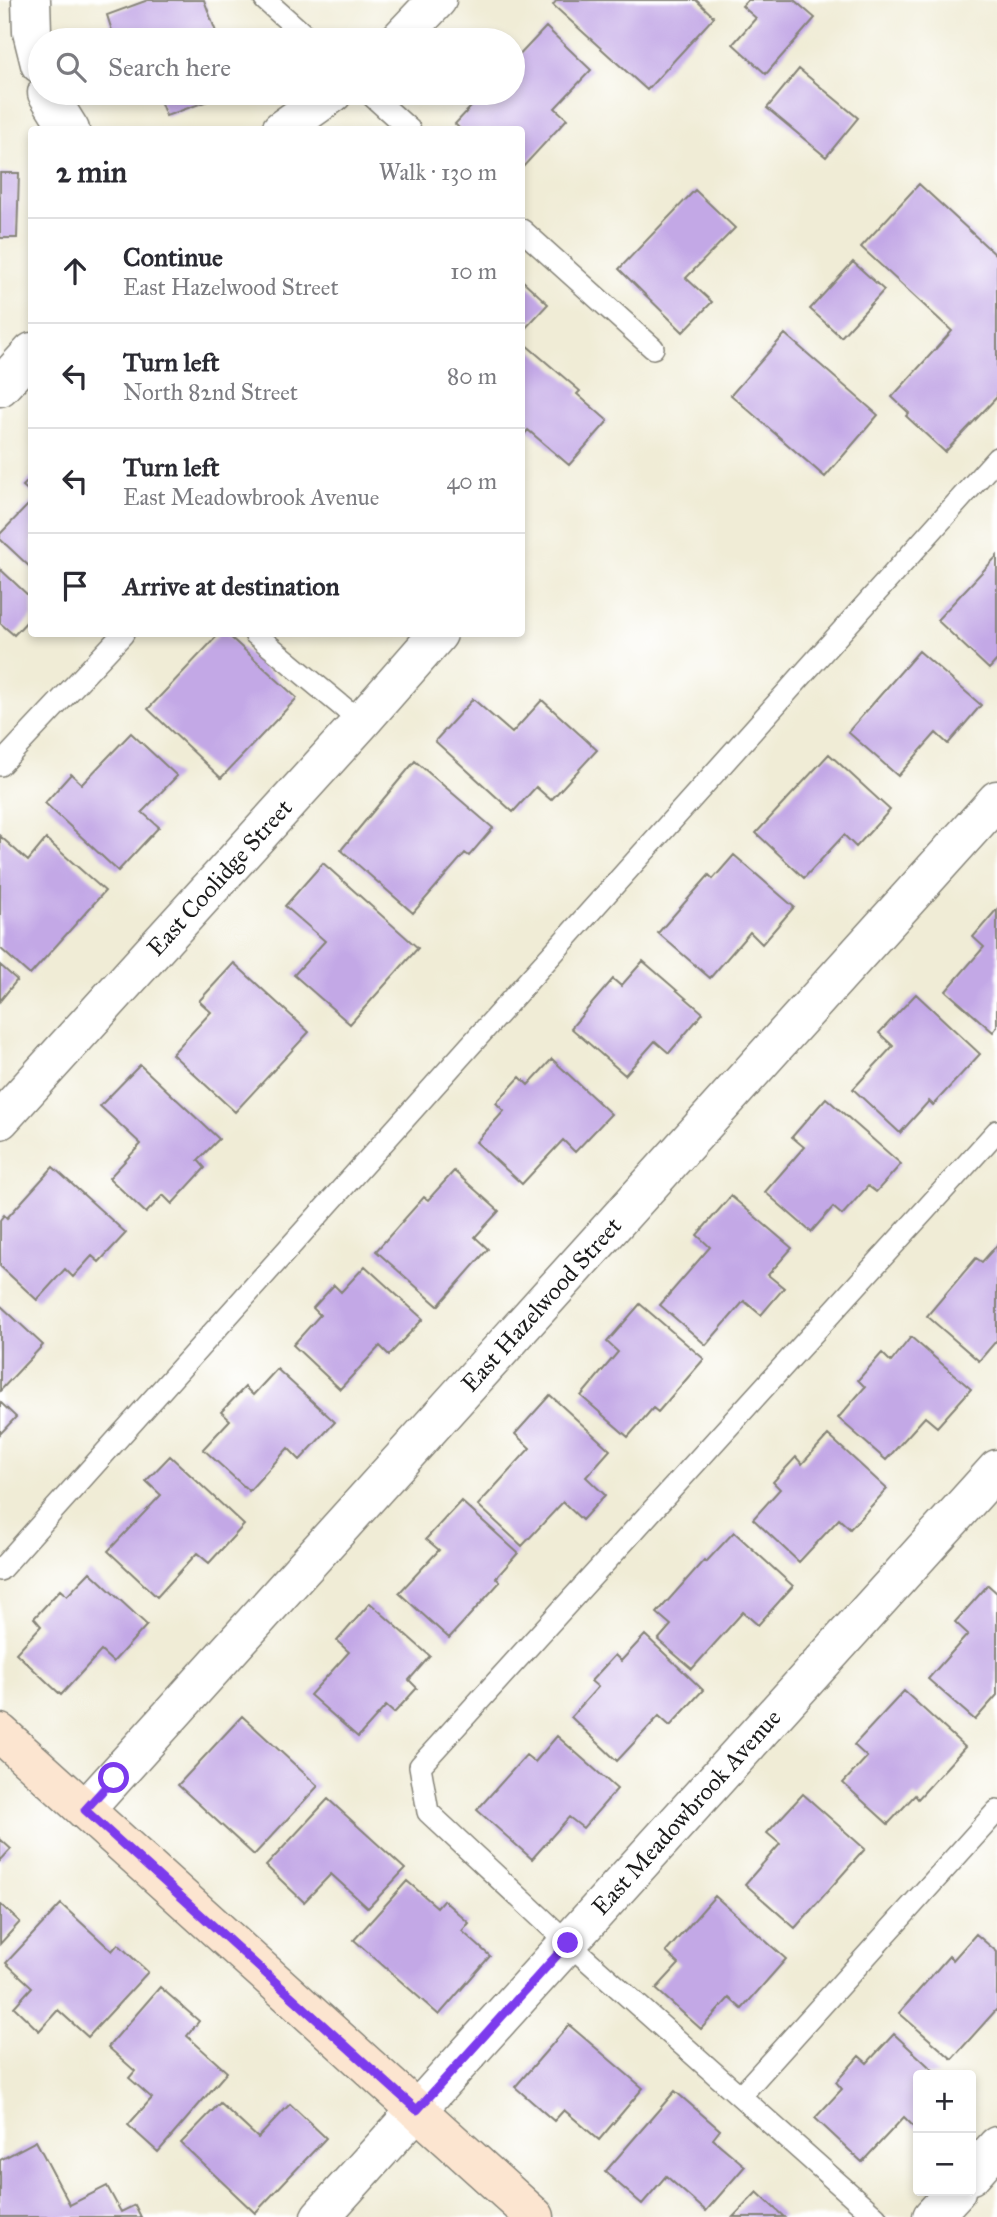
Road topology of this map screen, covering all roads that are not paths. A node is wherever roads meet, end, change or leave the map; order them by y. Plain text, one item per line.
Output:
1 (30, 0) edge
2 (265, 0) edge
3 (437, 0) edge
4 (32, 28) edge
5 (296, 28) edge
6 (410, 28) edge
7 (54, 105) edge
8 (316, 105) edge
9 (382, 105) edge
10 (68, 126) edge
11 (287, 126) edge
12 (406, 126) edge
13 (525, 233) edge
14 (653, 348) dead end
15 (28, 356) edge
16 (0, 387) edge
17 (997, 458) edge
18 (119, 637) edge
19 (259, 637) edge
20 (435, 637) edge
21 (361, 722) junction
22 (0, 765) edge
23 (997, 800) edge
24 (0, 1120) edge
25 (997, 1131) edge
26 (997, 1469) edge
27 (0, 1570) edge
28 (0, 1733) edge
29 (85, 1810) junction
30 (997, 1811) edge
31 (568, 1943) junction
32 (740, 2096) junction
33 (417, 2110) junction
34 (997, 2146) edge
35 (976, 2169) edge
36 (951, 2196) edge
37 (320, 2217) edge
38 (535, 2217) edge
39 (876, 2217) edge
40 (932, 2217) edge

1 - 4 street
2 - 5 lane
3 - 6 street
7 - 10 street
8 - 11 street
9 - 12 lane
13 - 14 lane
15 - 16 street
17 - 27 lane
18 - 22 lane
19 - 21 lane
20 - 21 street, East Coolidge Street
21 - 24 street, East Coolidge Street
23 - 29 street, East Hazelwood Street
25 - 31 lane
26 - 31 street, East Meadowbrook Avenue
28 - 29 street
29 - 33 street
30 - 32 lane
31 - 32 lane
31 - 33 street, East Meadowbrook Avenue
32 - 39 lane
33 - 37 street, East Meadowbrook Avenue
33 - 38 street
34 - 35 street
36 - 40 street

